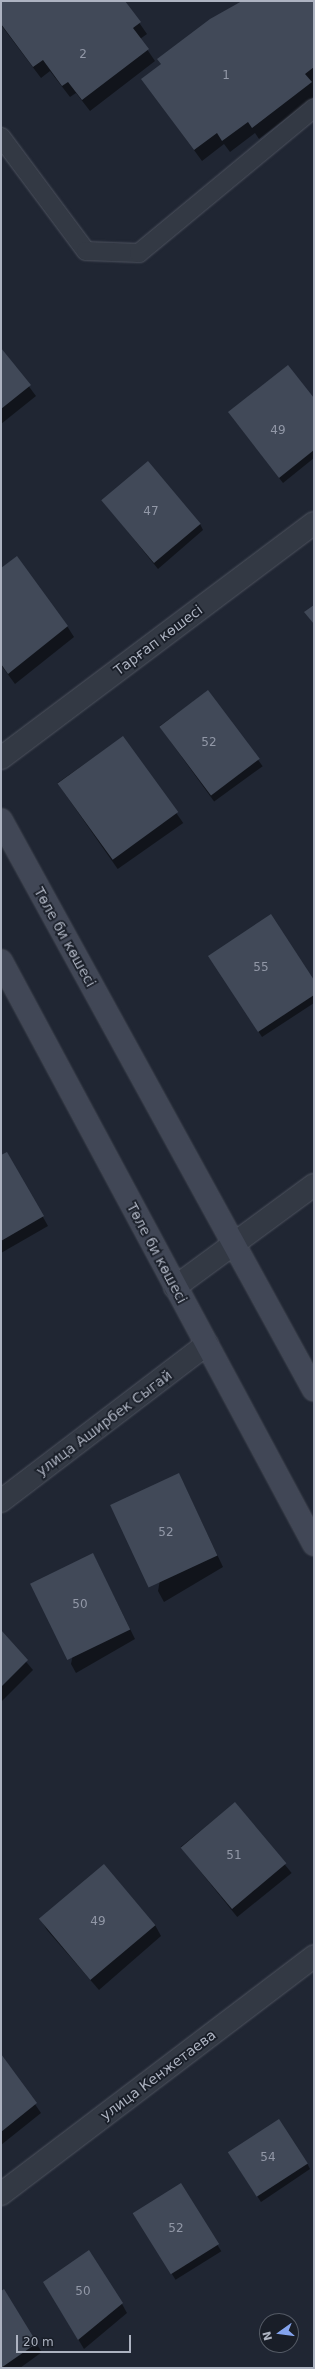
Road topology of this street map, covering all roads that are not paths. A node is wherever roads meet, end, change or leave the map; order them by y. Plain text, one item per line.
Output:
1 (314, 108) edge
2 (1, 137) edge
3 (314, 523) edge
4 (1, 758) edge
5 (1, 820) edge
6 (1, 961) edge
7 (314, 1185) edge
8 (233, 1245) junction
9 (175, 1287) junction
10 (207, 1344) junction
11 (314, 1390) edge
12 (1, 1501) edge
13 (314, 1544) edge
14 (314, 1956) edge
15 (1, 2194) edge

1 - 2 lane
3 - 4 street, Тарғап көшесі
5 - 8 main road, Төле би көшесі
6 - 9 main road, Төле би көшесі
7 - 8 street
8 - 9 street
8 - 11 main road, Төле би көшесі
9 - 10 main road, Төле би көшесі
10 - 12 street, улица Аширбек Сыгай
10 - 13 main road, Төле би көшесі
14 - 15 street, улица Кенжетаева

